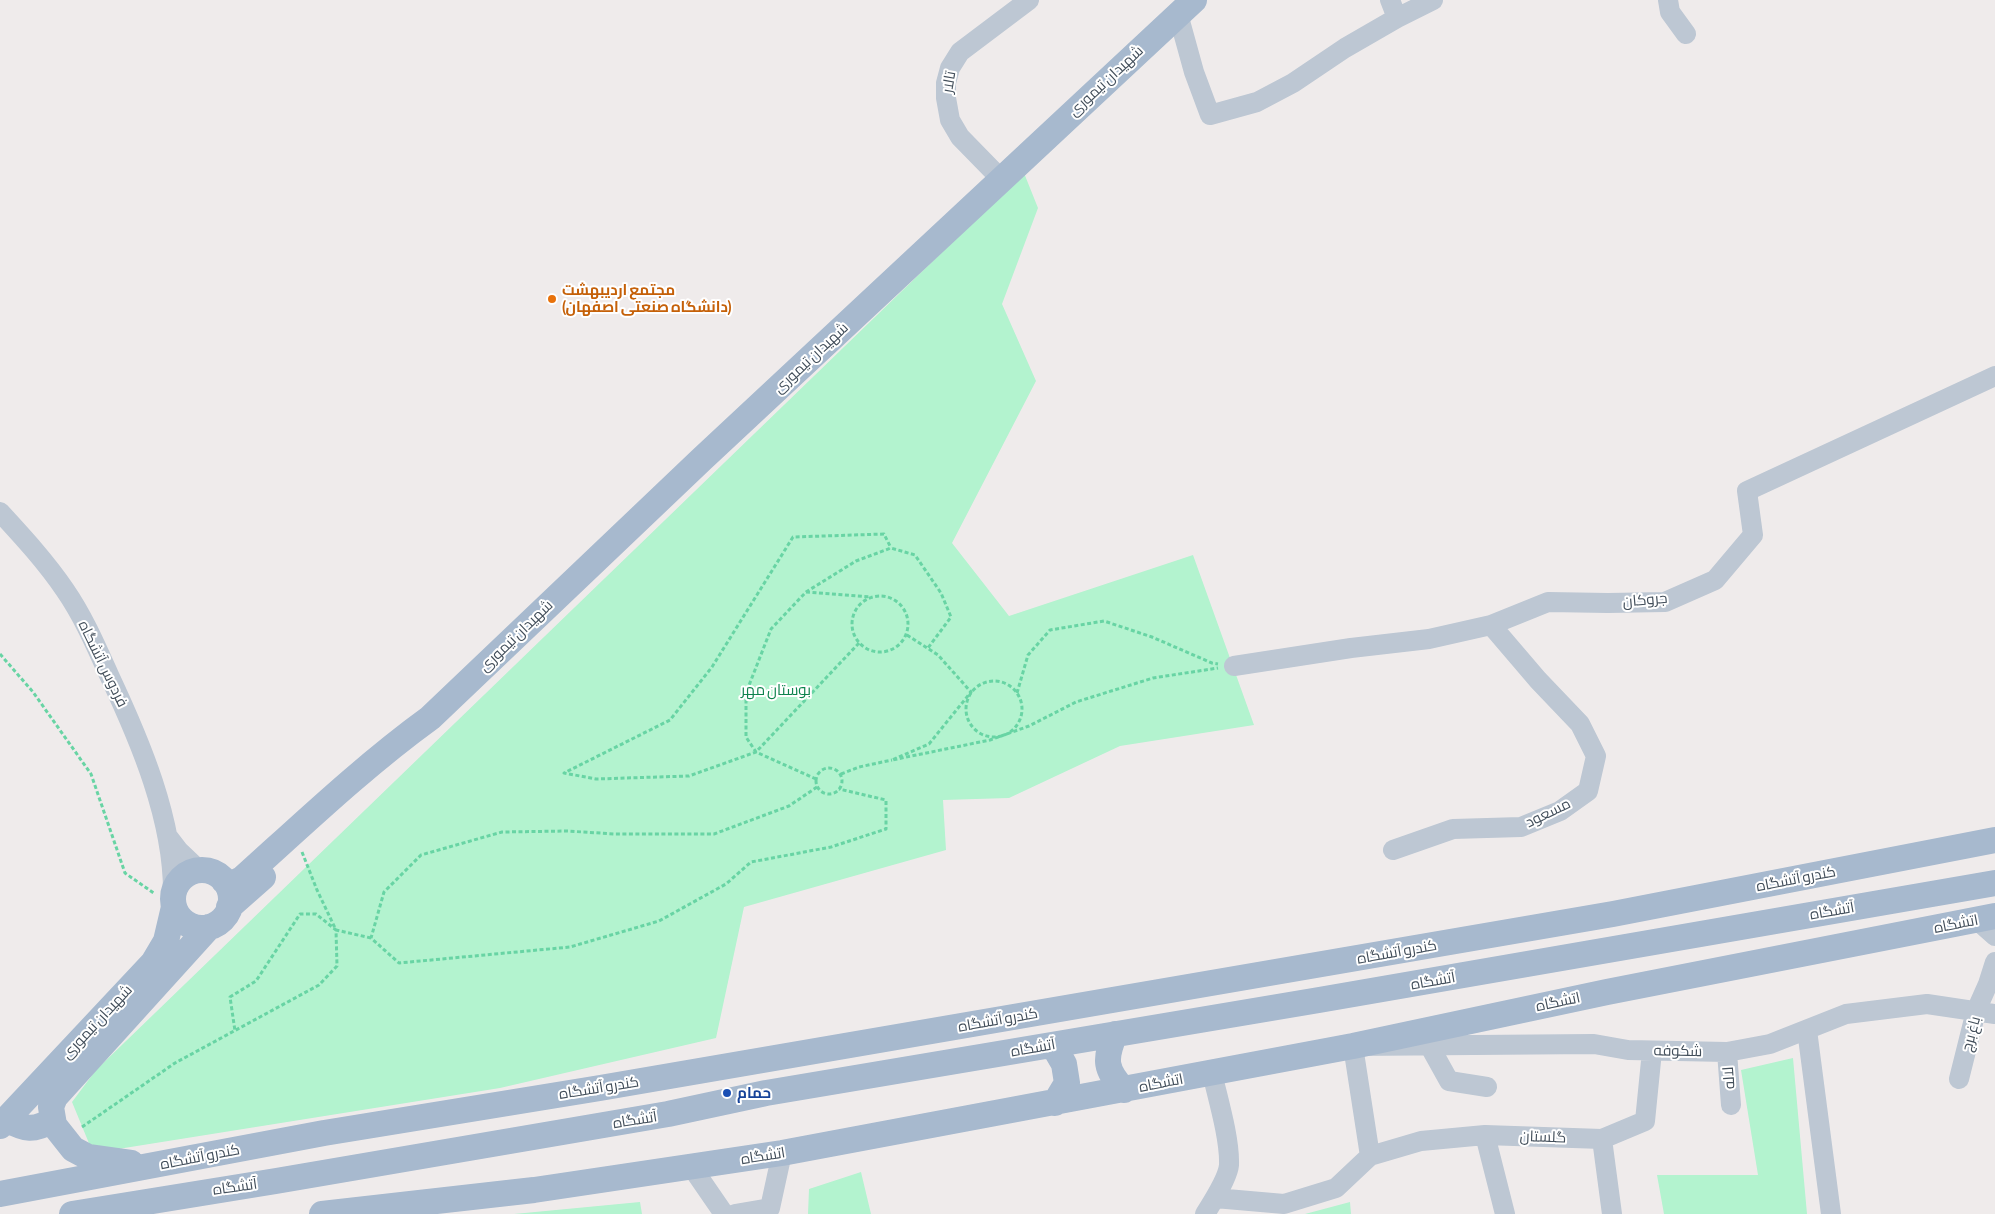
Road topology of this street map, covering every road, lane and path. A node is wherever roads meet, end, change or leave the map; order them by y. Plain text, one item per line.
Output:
1 (1029, 0) edge
2 (1433, 0) edge
3 (1668, 0) edge
4 (1186, 7) edge
5 (1394, 9) edge
6 (1686, 34) dead end
7 (1002, 180) junction
8 (1995, 376) edge
9 (0, 512) edge
10 (891, 548) junction
11 (806, 592) junction
12 (872, 597) junction
13 (1491, 625) junction
14 (907, 635) junction
15 (859, 643) junction
16 (928, 648) junction
17 (0, 654) edge
18 (1234, 666) junction
19 (970, 692) junction
20 (1017, 693) junction
21 (430, 718) junction
22 (1007, 734) junction
23 (756, 752) junction
24 (892, 760) junction
25 (841, 774) junction
26 (816, 779) junction
27 (817, 787) junction
28 (839, 789) junction
29 (168, 836) junction
30 (1995, 840) edge
31 (299, 844) junction
32 (1393, 850) dead end
33 (1926, 853) junction
34 (199, 870) junction
35 (224, 881) junction
36 (1995, 883) edge
37 (173, 901) junction
38 (229, 908) junction
39 (1989, 924) edge
40 (209, 927) junction
41 (336, 930) junction
42 (372, 938) junction
43 (1578, 956) junction
44 (1995, 962) edge
45 (1986, 1013) edge
46 (1806, 1030) junction
47 (235, 1031) junction
48 (1116, 1034) junction
49 (1053, 1045) junction
50 (1429, 1045) junction
51 (1353, 1046) junction
52 (1652, 1051) junction
53 (1727, 1052) junction
54 (758, 1061) junction
55 (1212, 1073) junction
56 (862, 1077) junction
57 (1959, 1079) dead end
58 (1487, 1088) dead end
59 (1124, 1090) junction
60 (1055, 1103) junction
61 (1731, 1105) dead end
62 (668, 1114) junction
63 (58, 1118) junction
64 (3, 1122) edge
65 (1485, 1135) junction
66 (299, 1138) junction
67 (1602, 1139) junction
68 (782, 1153) junction
69 (1370, 1156) junction
70 (160, 1164) junction
71 (691, 1166) junction
72 (776, 1180) junction
73 (0, 1194) edge
74 (1210, 1206) edge
75 (72, 1214) edge
76 (322, 1214) edge
77 (724, 1214) edge
78 (735, 1214) edge
79 (785, 1214) edge
80 (1505, 1214) edge
81 (1612, 1214) edge
82 (1831, 1214) edge

1 - 7 street, تالار
2 - 5 street
3 - 6 street
4 - 5 street
4 - 7 main road, شهیدان تیموری
7 - 21 main road, شهیدان تیموری
8 - 13 street, جروکان
9 - 29 street, فردوس آتشگاه
10 - 11 path
10 - 16 path
10 - 23 path
11 - 12 path
11 - 23 path
12 - 14 path
12 - 15 path
13 - 18 street, جروکان
13 - 32 street, مسعود
14 - 15 path
14 - 16 path
15 - 23 path
16 - 19 path
17 - 37 path
18 - 20 path
18 - 22 path
19 - 20 path
19 - 22 path
19 - 24 path
20 - 22 path
21 - 31 main road, شهیدان تیموری
21 - 35 main road, شهیدان تیموری
22 - 24 path
23 - 26 path
24 - 25 path
25 - 26 path
25 - 28 path
26 - 27 path
27 - 28 path
27 - 42 path
28 - 42 path
29 - 34 street
29 - 37 street
30 - 33 main road, کندرو آتشگاه
31 - 38 main road, شهیدان تیموری
31 - 41 path
33 - 43 main road
33 - 54 main road, کندرو آتشگاه
34 - 35 main road
34 - 37 main road
35 - 38 main road
36 - 43 main road, آتشگاه
37 - 40 main road
37 - 64 main road, شهیدان تیموری
38 - 40 main road
39 - 51 main road, اتشگاه
40 - 63 main road, شهیدان تیموری
41 - 42 path
41 - 47 path
41 - 47 path
43 - 48 main road, آتشگاه
44 - 45 street, باغ برج
45 - 46 street, شکوفه
45 - 57 street, باغ برج
46 - 53 street, شکوفه
46 - 82 street
47 - 63 path
48 - 49 main road, آتشگاه
48 - 59 main road
49 - 56 main road, آتشگاه
49 - 60 main road
50 - 51 street, شکوفه
50 - 52 street, شکوفه
50 - 58 street
51 - 55 main road, اتشگاه
51 - 69 street
52 - 53 street, شکوفه
52 - 67 street, گلستان
53 - 61 street, لاله
54 - 56 main road
54 - 66 main road, کندرو آتشگاه
55 - 59 main road, اتشگاه
55 - 74 street
56 - 62 main road, آتشگاه
59 - 60 main road, اتشگاه
60 - 68 main road, اتشگاه
62 - 66 main road
62 - 75 main road, آتشگاه
63 - 64 main road
63 - 70 main road
65 - 67 street, گلستان
65 - 69 street, گلستان
65 - 80 street
66 - 70 main road, کندرو آتشگاه
67 - 81 street
68 - 71 main road, اتشگاه
68 - 72 street
69 - 74 street
70 - 73 main road, کندرو آتشگاه
71 - 76 main road, اتشگاه
71 - 77 street
72 - 78 street
72 - 79 street

